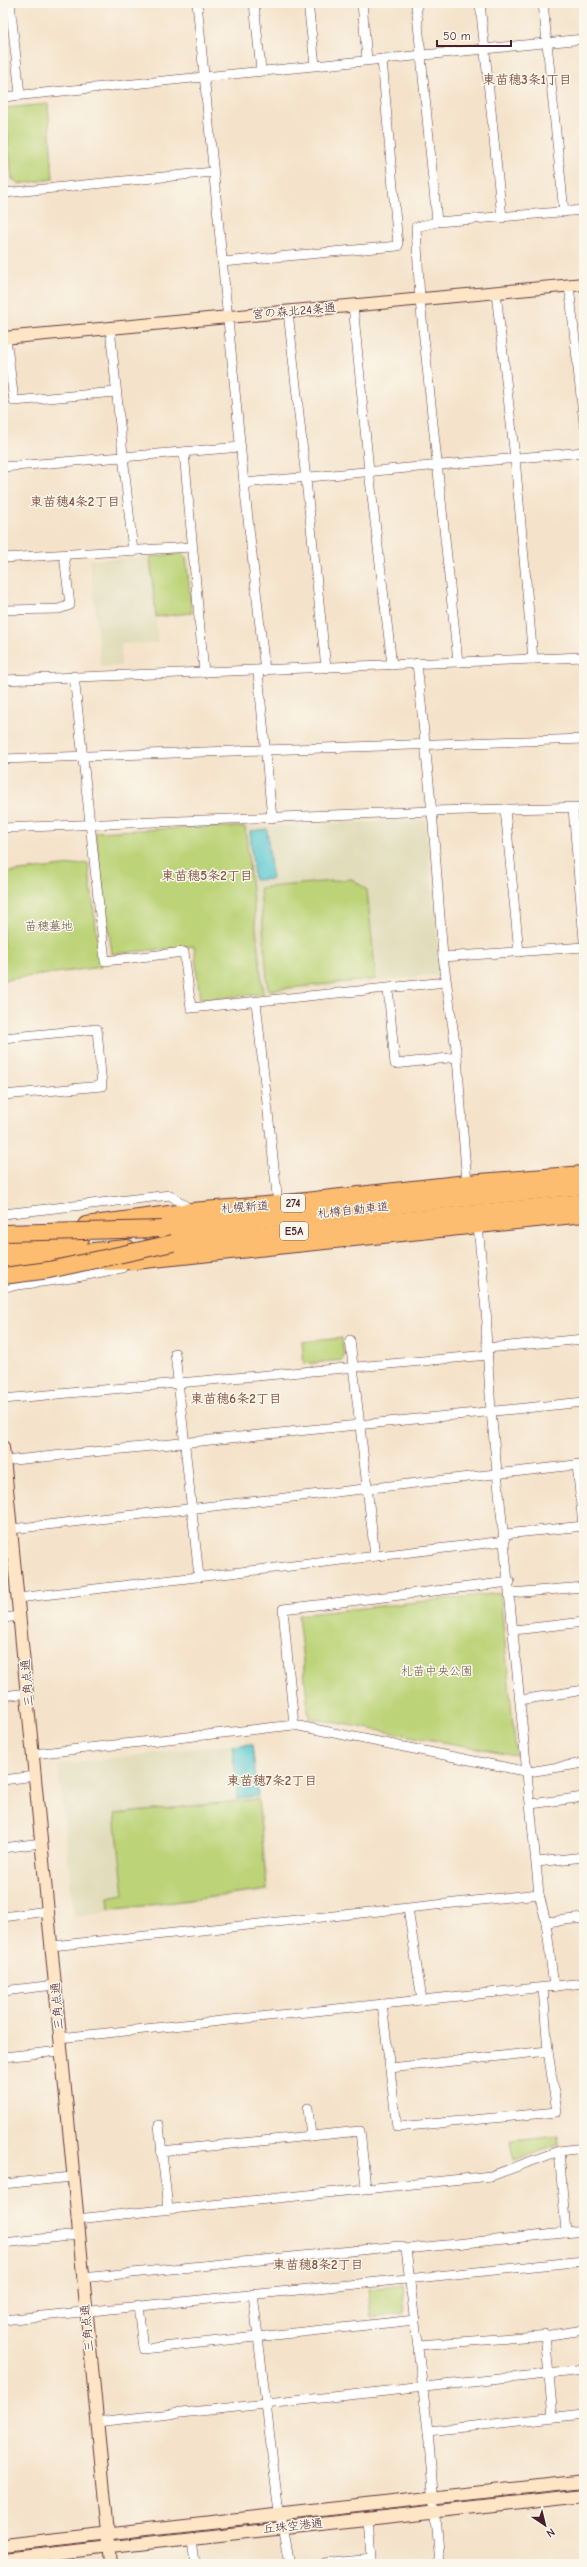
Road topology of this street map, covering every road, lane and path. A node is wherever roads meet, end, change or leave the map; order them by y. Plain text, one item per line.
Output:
1 (10, 3) edge
2 (197, 3) edge
3 (254, 3) edge
4 (308, 3) edge
5 (362, 3) edge
6 (416, 3) edge
7 (480, 3) edge
8 (543, 3) edge
9 (584, 39) edge
10 (547, 42) junction
11 (484, 48) junction
12 (421, 54) junction
13 (382, 59) junction
14 (367, 60) junction
15 (315, 65) junction
16 (261, 70) junction
17 (204, 76) junction
18 (20, 94) junction
19 (3, 97) edge
20 (213, 172) junction
21 (3, 187) edge
22 (584, 210) edge
23 (564, 212) junction
24 (502, 218) junction
25 (437, 222) junction
26 (222, 262) junction
27 (584, 284) edge
28 (569, 285) junction
29 (496, 293) junction
30 (420, 300) junction
31 (352, 305) junction
32 (288, 311) junction
33 (228, 317) junction
34 (110, 328) junction
35 (4, 338) edge
36 (116, 392) junction
37 (584, 424) edge
38 (241, 447) junction
39 (184, 452) junction
40 (584, 452) edge
41 (123, 458) junction
42 (515, 458) junction
43 (439, 465) junction
44 (3, 467) edge
45 (369, 471) junction
46 (304, 477) junction
47 (244, 483) junction
48 (192, 547) junction
49 (133, 552) junction
50 (64, 555) junction
51 (3, 558) edge
52 (3, 610) edge
53 (584, 657) edge
54 (533, 659) junction
55 (458, 662) junction
56 (417, 664) junction
57 (392, 665) junction
58 (326, 668) junction
59 (262, 671) junction
60 (204, 673) junction
61 (74, 676) junction
62 (3, 680) edge
63 (584, 739) edge
64 (426, 745) junction
65 (264, 751) junction
66 (83, 756) junction
67 (3, 759) edge
68 (584, 807) edge
69 (572, 808) junction
70 (505, 809) junction
71 (432, 811) junction
72 (272, 818) junction
73 (89, 825) junction
74 (3, 828) edge
75 (584, 940) edge
76 (584, 947) edge
77 (519, 952) junction
78 (443, 957) junction
79 (446, 982) junction
80 (388, 989) junction
81 (256, 1002) junction
82 (3, 1038) edge
83 (457, 1057) junction
84 (3, 1095) edge
85 (584, 1174) edge
86 (467, 1183) junction
87 (584, 1186) edge
88 (584, 1202) edge
89 (278, 1204) junction
90 (192, 1211) junction
91 (3, 1214) edge
92 (584, 1214) edge
93 (478, 1225) junction
94 (162, 1230) junction
95 (3, 1233) edge
96 (3, 1236) edge
97 (173, 1243) junction
98 (3, 1245) edge
99 (187, 1255) junction
100 (3, 1259) edge
101 (3, 1264) edge
102 (3, 1276) edge
103 (3, 1287) edge
104 (584, 1339) edge
105 (350, 1340) dead end
106 (488, 1351) junction
107 (174, 1353) dead end
108 (353, 1366) junction
109 (177, 1383) junction
110 (3, 1400) edge
111 (584, 1402) edge
112 (492, 1410) junction
113 (360, 1424) junction
114 (183, 1442) junction
115 (3, 1447) edge
116 (4, 1461) junction
117 (581, 1464) edge
118 (498, 1473) junction
119 (5, 1488) edge
120 (367, 1488) junction
121 (192, 1508) junction
122 (583, 1526) edge
123 (11, 1529) junction
124 (505, 1538) junction
125 (8, 1554) edge
126 (375, 1556) junction
127 (199, 1577) junction
128 (510, 1582) junction
129 (584, 1587) edge
130 (511, 1593) junction
131 (18, 1598) junction
132 (20, 1616) junction
133 (3, 1618) edge
134 (584, 1622) edge
135 (514, 1630) junction
136 (584, 1690) edge
137 (28, 1693) junction
138 (3, 1696) edge
139 (520, 1700) junction
140 (294, 1725) junction
141 (33, 1754) junction
142 (584, 1763) edge
143 (528, 1772) junction
144 (35, 1776) junction
145 (3, 1780) edge
146 (584, 1797) edge
147 (531, 1804) junction
148 (41, 1843) junction
149 (3, 1848) edge
150 (584, 1857) edge
151 (536, 1862) junction
152 (539, 1894) junction
153 (408, 1909) junction
154 (47, 1911) junction
155 (3, 1917) edge
156 (584, 1918) edge
157 (546, 1922) junction
158 (52, 1946) junction
159 (584, 1983) edge
160 (55, 1985) junction
161 (554, 1987) junction
162 (543, 1988) junction
163 (3, 1991) edge
164 (422, 2000) junction
165 (382, 2004) junction
166 (59, 2038) junction
167 (60, 2051) junction
168 (548, 2051) junction
169 (3, 2057) edge
170 (390, 2068) junction
171 (308, 2108) dead end
172 (159, 2125) dead end
173 (311, 2136) junction
174 (584, 2148) edge
175 (162, 2151) junction
176 (559, 2151) junction
177 (72, 2176) junction
178 (3, 2184) edge
179 (366, 2188) junction
180 (168, 2209) junction
181 (76, 2219) junction
182 (584, 2232) edge
183 (566, 2233) junction
184 (78, 2234) junction
185 (3, 2243) edge
186 (406, 2249) junction
187 (584, 2261) edge
188 (82, 2278) junction
189 (409, 2278) junction
190 (253, 2294) junction
191 (138, 2305) junction
192 (85, 2312) junction
193 (3, 2320) edge
194 (415, 2320) junction
195 (584, 2330) edge
196 (545, 2334) junction
197 (258, 2337) junction
198 (418, 2345) junction
199 (584, 2370) edge
200 (549, 2374) junction
201 (422, 2387) junction
202 (266, 2404) junction
203 (584, 2414) edge
204 (553, 2417) junction
205 (96, 2422) junction
206 (428, 2431) junction
207 (584, 2482) edge
208 (584, 2495) edge
209 (434, 2498) junction
210 (436, 2511) junction
211 (280, 2515) junction
212 (368, 2518) junction
213 (283, 2528) junction
214 (109, 2533) junction
215 (192, 2538) junction
216 (3, 2545) edge
217 (110, 2547) junction
218 (3, 2559) edge
219 (111, 2564) edge
220 (195, 2564) edge
221 (289, 2564) edge
222 (324, 2564) edge
223 (439, 2564) edge

1 - 18 street
2 - 17 street
3 - 16 street
4 - 15 street
5 - 14 street
6 - 12 street
7 - 11 street
8 - 10 street
9 - 10 street
10 - 11 street
10 - 23 street
11 - 12 street
11 - 24 street
12 - 13 street
12 - 25 street
13 - 14 street
13 - 26 street
14 - 15 street
15 - 16 street
16 - 17 street
17 - 18 street
17 - 20 street
18 - 19 street
20 - 21 street
20 - 26 street
22 - 23 street
23 - 24 street
24 - 25 street
25 - 30 street
26 - 33 street
27 - 28 street, 宮の森北24条通
28 - 29 street, 宮の森北24条通
28 - 37 street
29 - 30 street, 宮の森北24条通
29 - 42 street
30 - 31 street, 宮の森北24条通
30 - 43 street
31 - 32 street, 宮の森北24条通
31 - 45 street
32 - 33 street, 宮の森北24条通
32 - 46 street
33 - 34 street, 宮の森北24条通
33 - 38 street
34 - 35 street, 宮の森北24条通
34 - 36 street
35 - 36 street
36 - 41 street
38 - 39 street
38 - 47 street
39 - 41 street
39 - 48 street
40 - 42 street
41 - 44 street
41 - 49 street
42 - 43 street
42 - 54 street
43 - 45 street
43 - 55 street
45 - 46 street
45 - 57 street
46 - 47 street
46 - 58 street
47 - 59 street
48 - 49 street
48 - 60 street
49 - 50 street
50 - 51 street
50 - 52 street
53 - 54 street
54 - 55 street
55 - 56 street
56 - 57 street
56 - 64 street
57 - 58 street
58 - 59 street
59 - 60 street
59 - 65 street
60 - 61 street
61 - 62 street
61 - 66 street
63 - 64 street
64 - 65 street
64 - 71 street
65 - 66 street
65 - 72 street
66 - 67 street
66 - 73 street
68 - 69 street
69 - 70 street
69 - 75 street
70 - 71 street
70 - 77 street
71 - 72 street
71 - 78 street
72 - 73 street
73 - 74 street
73 - 81 street
76 - 77 street
77 - 78 street
78 - 79 street
79 - 80 street
79 - 83 street
80 - 81 street
80 - 83 street
81 - 89 street
82 - 84 street
83 - 86 street
85 - 86 highway, 札幌新道 / 274
86 - 89 highway, 札幌新道 / 274
87 - 94 highway, 札樽自動車道 / E5A
88 - 97 highway, 札樽自動車道 / E5A
89 - 90 highway, 札幌新道 / 274
90 - 91 street
90 - 96 highway, 札幌新道 / 274
92 - 93 highway
93 - 99 highway
93 - 106 street
94 - 95 highway, bridge
94 - 98 highway, 札樽自動車道 / E5A, bridge
97 - 100 highway, 札樽自動車道 / E5A, bridge
97 - 102 highway, bridge
99 - 101 highway
99 - 103 street
104 - 106 street
105 - 108 street
106 - 108 street
106 - 112 street
107 - 109 street
108 - 109 street
108 - 113 street
109 - 110 street
109 - 114 street
111 - 112 street
112 - 113 street
112 - 118 street
113 - 114 street
113 - 120 street
114 - 116 street
114 - 121 street
115 - 116 street, 三角点通
116 - 119 street, 三角点通
117 - 118 street
117 - 122 street
118 - 120 street
118 - 124 street
119 - 123 street, 三角点通
120 - 121 street
120 - 126 street
121 - 123 street
121 - 127 street
122 - 124 street
123 - 125 street, 三角点通
124 - 126 street
124 - 128 street
125 - 131 street, 三角点通
126 - 127 street
127 - 131 street
128 - 130 street
128 - 140 street
129 - 130 street
130 - 135 street
131 - 132 street, 三角点通
132 - 133 street
132 - 137 street, 三角点通
134 - 135 street
135 - 139 street
136 - 139 street
137 - 138 street
137 - 141 street, 三角点通
139 - 143 street
140 - 141 street
140 - 143 street
141 - 144 street, 三角点通
142 - 143 street
143 - 147 street
144 - 145 street
144 - 148 street, 三角点通
146 - 147 street
147 - 151 street
148 - 149 street
148 - 154 street, 三角点通
150 - 151 street
151 - 152 street
152 - 153 street
152 - 157 street
153 - 158 street
153 - 164 street
154 - 155 street
154 - 158 street, 三角点通
156 - 157 street
157 - 161 street
158 - 160 street, 三角点通
159 - 161 street
160 - 163 street
160 - 166 street, 三角点通
161 - 162 street
162 - 164 street
162 - 168 street
164 - 165 street
165 - 166 street
165 - 170 street
166 - 167 street, 三角点通
167 - 169 street
167 - 177 street, 三角点通
168 - 170 street
168 - 170 street
171 - 173 street
172 - 175 street
173 - 175 street
173 - 179 street
174 - 176 street
175 - 180 street
176 - 179 street
176 - 183 street
177 - 178 street
177 - 181 street, 三角点通
179 - 180 street
180 - 181 street
181 - 184 street, 三角点通
182 - 183 street
183 - 186 street
184 - 185 street
184 - 188 street, 三角点通
186 - 188 street
186 - 189 street
187 - 189 street
188 - 192 street, 三角点通
189 - 190 street
189 - 194 street
190 - 191 street
190 - 197 street
191 - 192 street
191 - 197 street
192 - 193 street
192 - 205 street, 三角点通
194 - 197 street
194 - 198 street
195 - 196 street
196 - 198 street
196 - 200 street
197 - 202 street
198 - 201 street
199 - 200 street
200 - 201 street
200 - 204 street
201 - 202 street
201 - 206 street
202 - 205 street
202 - 211 street
203 - 204 street
204 - 206 street
205 - 214 street, 三角点通
206 - 209 street
207 - 209 street, 丘珠空港通
208 - 210 street, 丘珠空港通
209 - 210 street
209 - 211 street, 丘珠空港通
210 - 212 street, 丘珠空港通
210 - 223 street
211 - 213 street
211 - 214 street, 丘珠空港通
212 - 213 street, 丘珠空港通
212 - 222 street
213 - 215 street, 丘珠空港通
213 - 221 street
214 - 216 street, 丘珠空港通
214 - 217 street, 三角点通
215 - 217 street, 丘珠空港通
215 - 220 street
217 - 218 street, 丘珠空港通
217 - 219 street, 三角点通

